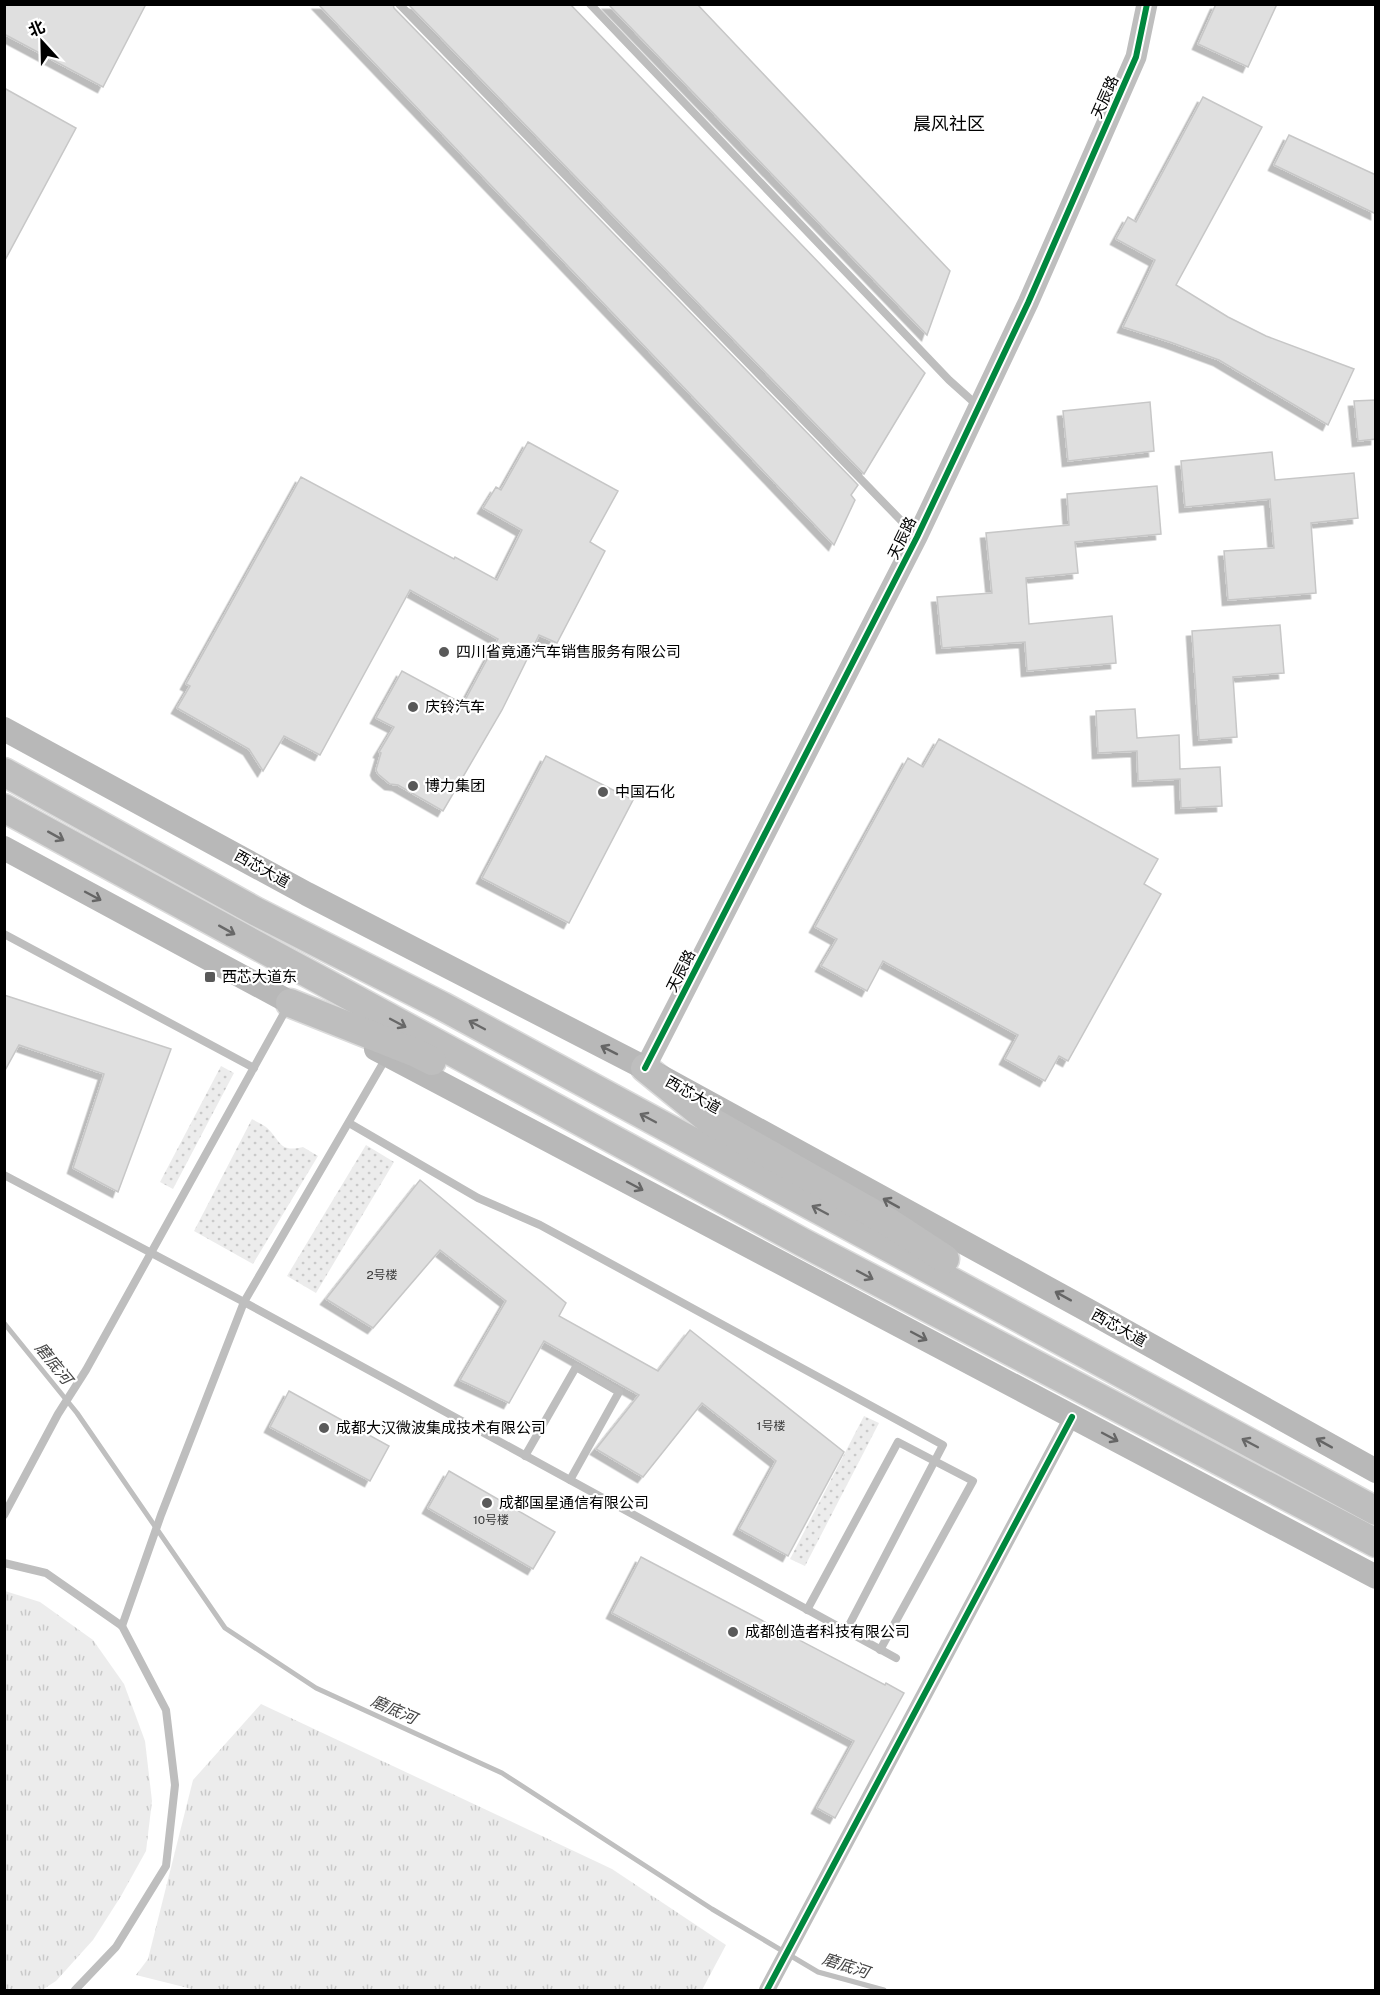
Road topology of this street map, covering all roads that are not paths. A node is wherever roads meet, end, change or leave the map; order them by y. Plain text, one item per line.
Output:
1 (399, 4) edge
2 (590, 4) edge
3 (1147, 4) edge
4 (979, 406) junction
5 (917, 537) junction
6 (4, 729) edge
7 (4, 772) edge
8 (4, 808) edge
9 (4, 848) edge
10 (4, 934) edge
11 (290, 1003) junction
12 (388, 1055) junction
13 (254, 1068) junction
14 (645, 1068) junction
15 (349, 1123) junction
16 (4, 1175) edge
17 (802, 1242) junction
18 (151, 1252) junction
19 (244, 1302) junction
20 (1110, 1367) junction
21 (1072, 1417) junction
22 (525, 1456) junction
23 (935, 1461) junction
24 (1376, 1471) edge
25 (570, 1480) junction
26 (1376, 1510) edge
27 (4, 1515) edge
28 (1376, 1543) edge
29 (4, 1563) edge
30 (1376, 1577) edge
31 (807, 1610) junction
32 (122, 1626) junction
33 (846, 1631) junction
34 (880, 1650) junction
35 (896, 1658) dead end
36 (768, 1989) edge
37 (75, 1990) edge

1 - 5 lane
2 - 4 lane
3 - 4 street, 天辰路
4 - 5 street, 天辰路
5 - 14 street, 天辰路
14 -> 6 main road, 西芯大道
20 -> 7 highway
8 -> 17 highway
9 -> 11 main road
10 - 13 lane
11 - 12 main road
11 - 13 lane
11 - 17 highway
12 - 15 lane
12 -> 21 main road
13 - 18 lane
14 - 20 highway
24 -> 14 main road, 西芯大道
15 - 19 lane
15 - 23 lane
16 - 18 lane
17 -> 28 highway
18 - 19 lane
18 - 27 lane
19 - 22 lane
19 - 32 lane
26 -> 20 highway
21 -> 30 main road
21 - 36 street
22 - 25 lane
22 - 25 lane
23 - 31 lane
23 - 33 lane
23 - 34 lane
25 - 31 lane
29 - 32 lane
31 - 33 lane
32 - 37 lane
33 - 34 lane
34 - 35 lane

